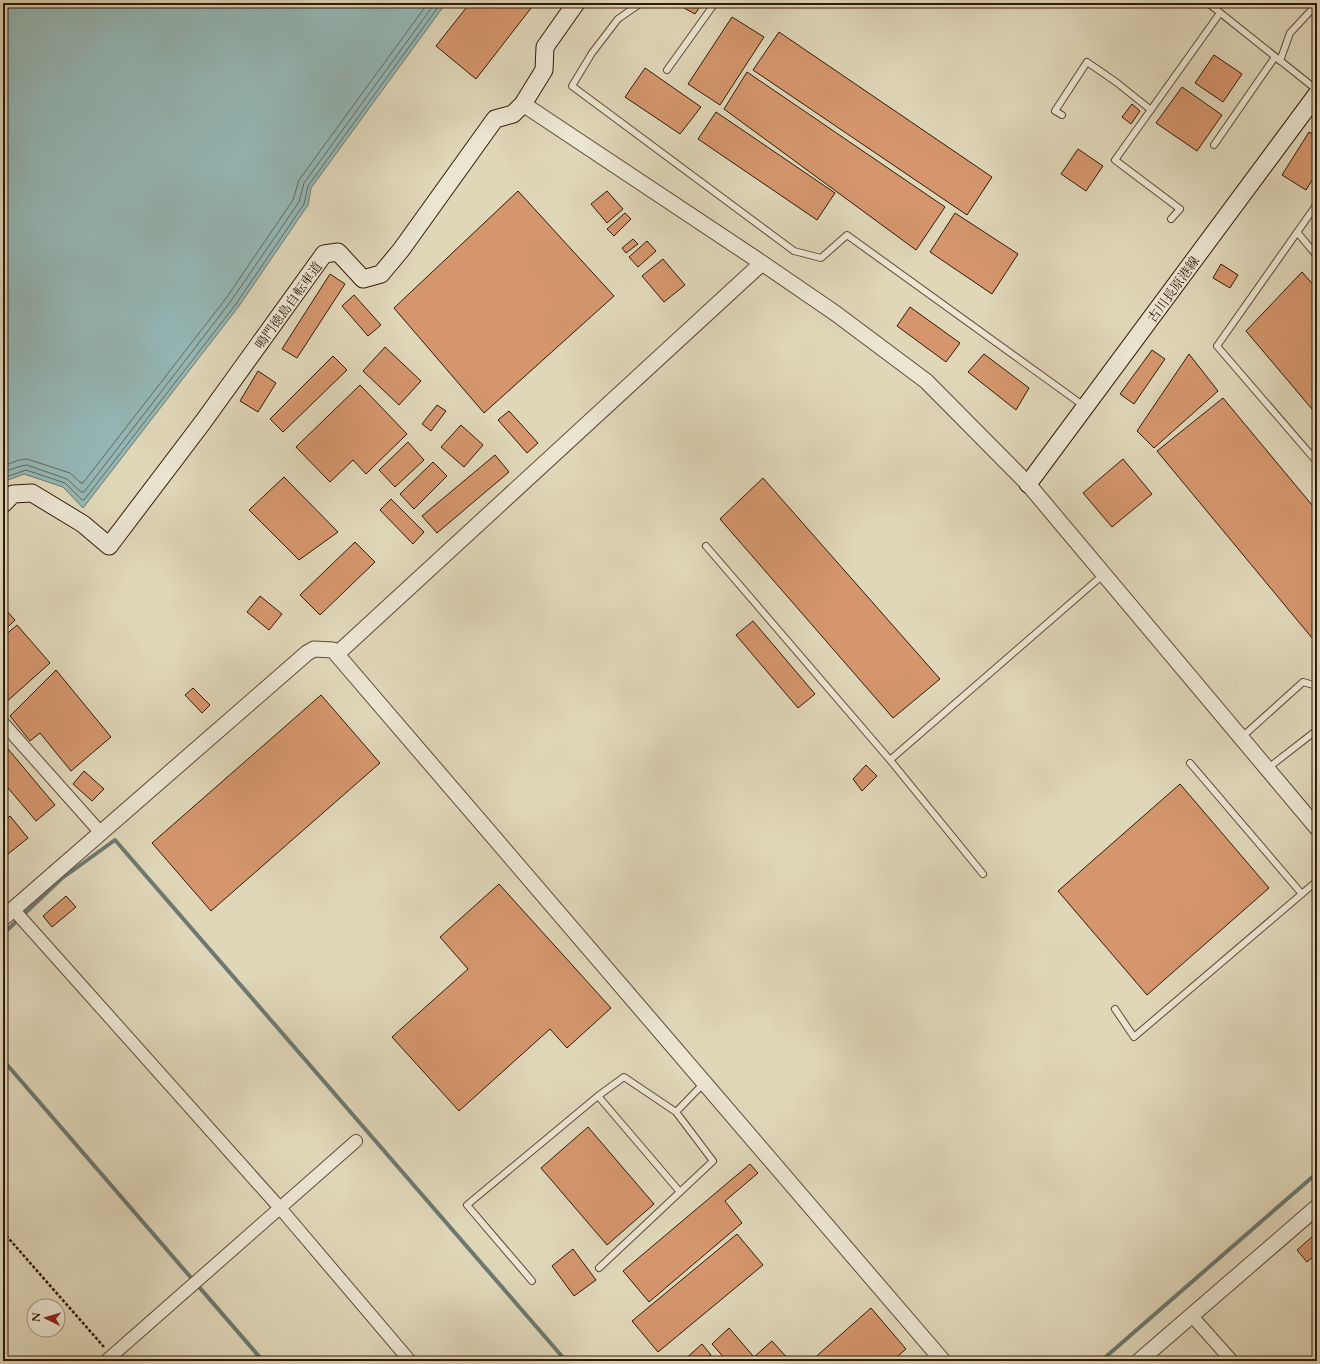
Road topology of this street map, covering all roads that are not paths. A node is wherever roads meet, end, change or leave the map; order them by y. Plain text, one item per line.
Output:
1 (576, 3) edge
2 (641, 3) edge
3 (715, 3) edge
4 (1208, 3) edge
5 (1317, 4) edge
6 (1220, 13) junction
7 (1278, 58) junction
8 (667, 70) dead end
9 (1317, 90) edge
10 (1317, 94) edge
11 (522, 104) junction
12 (1151, 110) junction
13 (1062, 115) dead end
14 (1214, 145) dead end
15 (1317, 204) edge
16 (1171, 219) dead end
17 (1297, 232) junction
18 (1317, 256) edge
19 (762, 263) junction
20 (1085, 407) junction
21 (1317, 462) edge
22 (1028, 484) junction
23 (3, 504) edge
24 (706, 546) dead end
25 (1104, 574) junction
26 (337, 654) junction
27 (1317, 686) edge
28 (3, 723) edge
29 (1317, 730) edge
30 (1241, 738) junction
31 (890, 760) junction
32 (1190, 763) dead end
33 (1267, 769) junction
34 (1317, 828) edge
35 (101, 833) junction
36 (983, 874) dead end
37 (1317, 881) edge
38 (1302, 894) junction
39 (11, 913) edge
40 (1115, 1009) dead end
41 (704, 1082) junction
42 (598, 1096) junction
43 (676, 1112) junction
44 (356, 1141) dead end
45 (680, 1192) junction
46 (1317, 1207) edge
47 (280, 1208) junction
48 (599, 1268) dead end
49 (532, 1281) dead end
50 (1191, 1315) junction
51 (109, 1358) edge
52 (410, 1361) edge
53 (943, 1361) edge
54 (1139, 1361) edge
55 (1232, 1361) edge

1 - 11 main road, 鳴門徳島自転車道
2 - 20 lane
3 - 8 lane
4 - 6 lane
5 - 7 lane
6 - 7 lane
6 - 12 lane
7 - 9 lane
7 - 14 lane
10 - 20 main road, 古川長原港線
11 - 19 street
11 - 23 main road, 鳴門徳島自転車道
12 - 13 lane
12 - 16 lane
15 - 17 lane
17 - 18 lane
17 - 21 lane
19 - 22 street
19 - 26 street
20 - 22 main road, 古川長原港線
22 - 25 street
24 - 31 lane
25 - 30 street
25 - 31 lane
26 - 35 street
26 - 41 street
27 - 30 lane
28 - 35 street
29 - 33 lane
30 - 33 street
31 - 36 lane
32 - 38 lane
33 - 34 street
35 - 39 street
37 - 38 lane
38 - 40 lane
39 - 47 street
41 - 43 lane
41 - 53 street
42 - 43 lane
42 - 45 lane
42 - 49 lane
43 - 45 lane
44 - 47 street
45 - 48 lane
46 - 50 street
47 - 51 street
47 - 52 street
50 - 54 street
50 - 55 street

